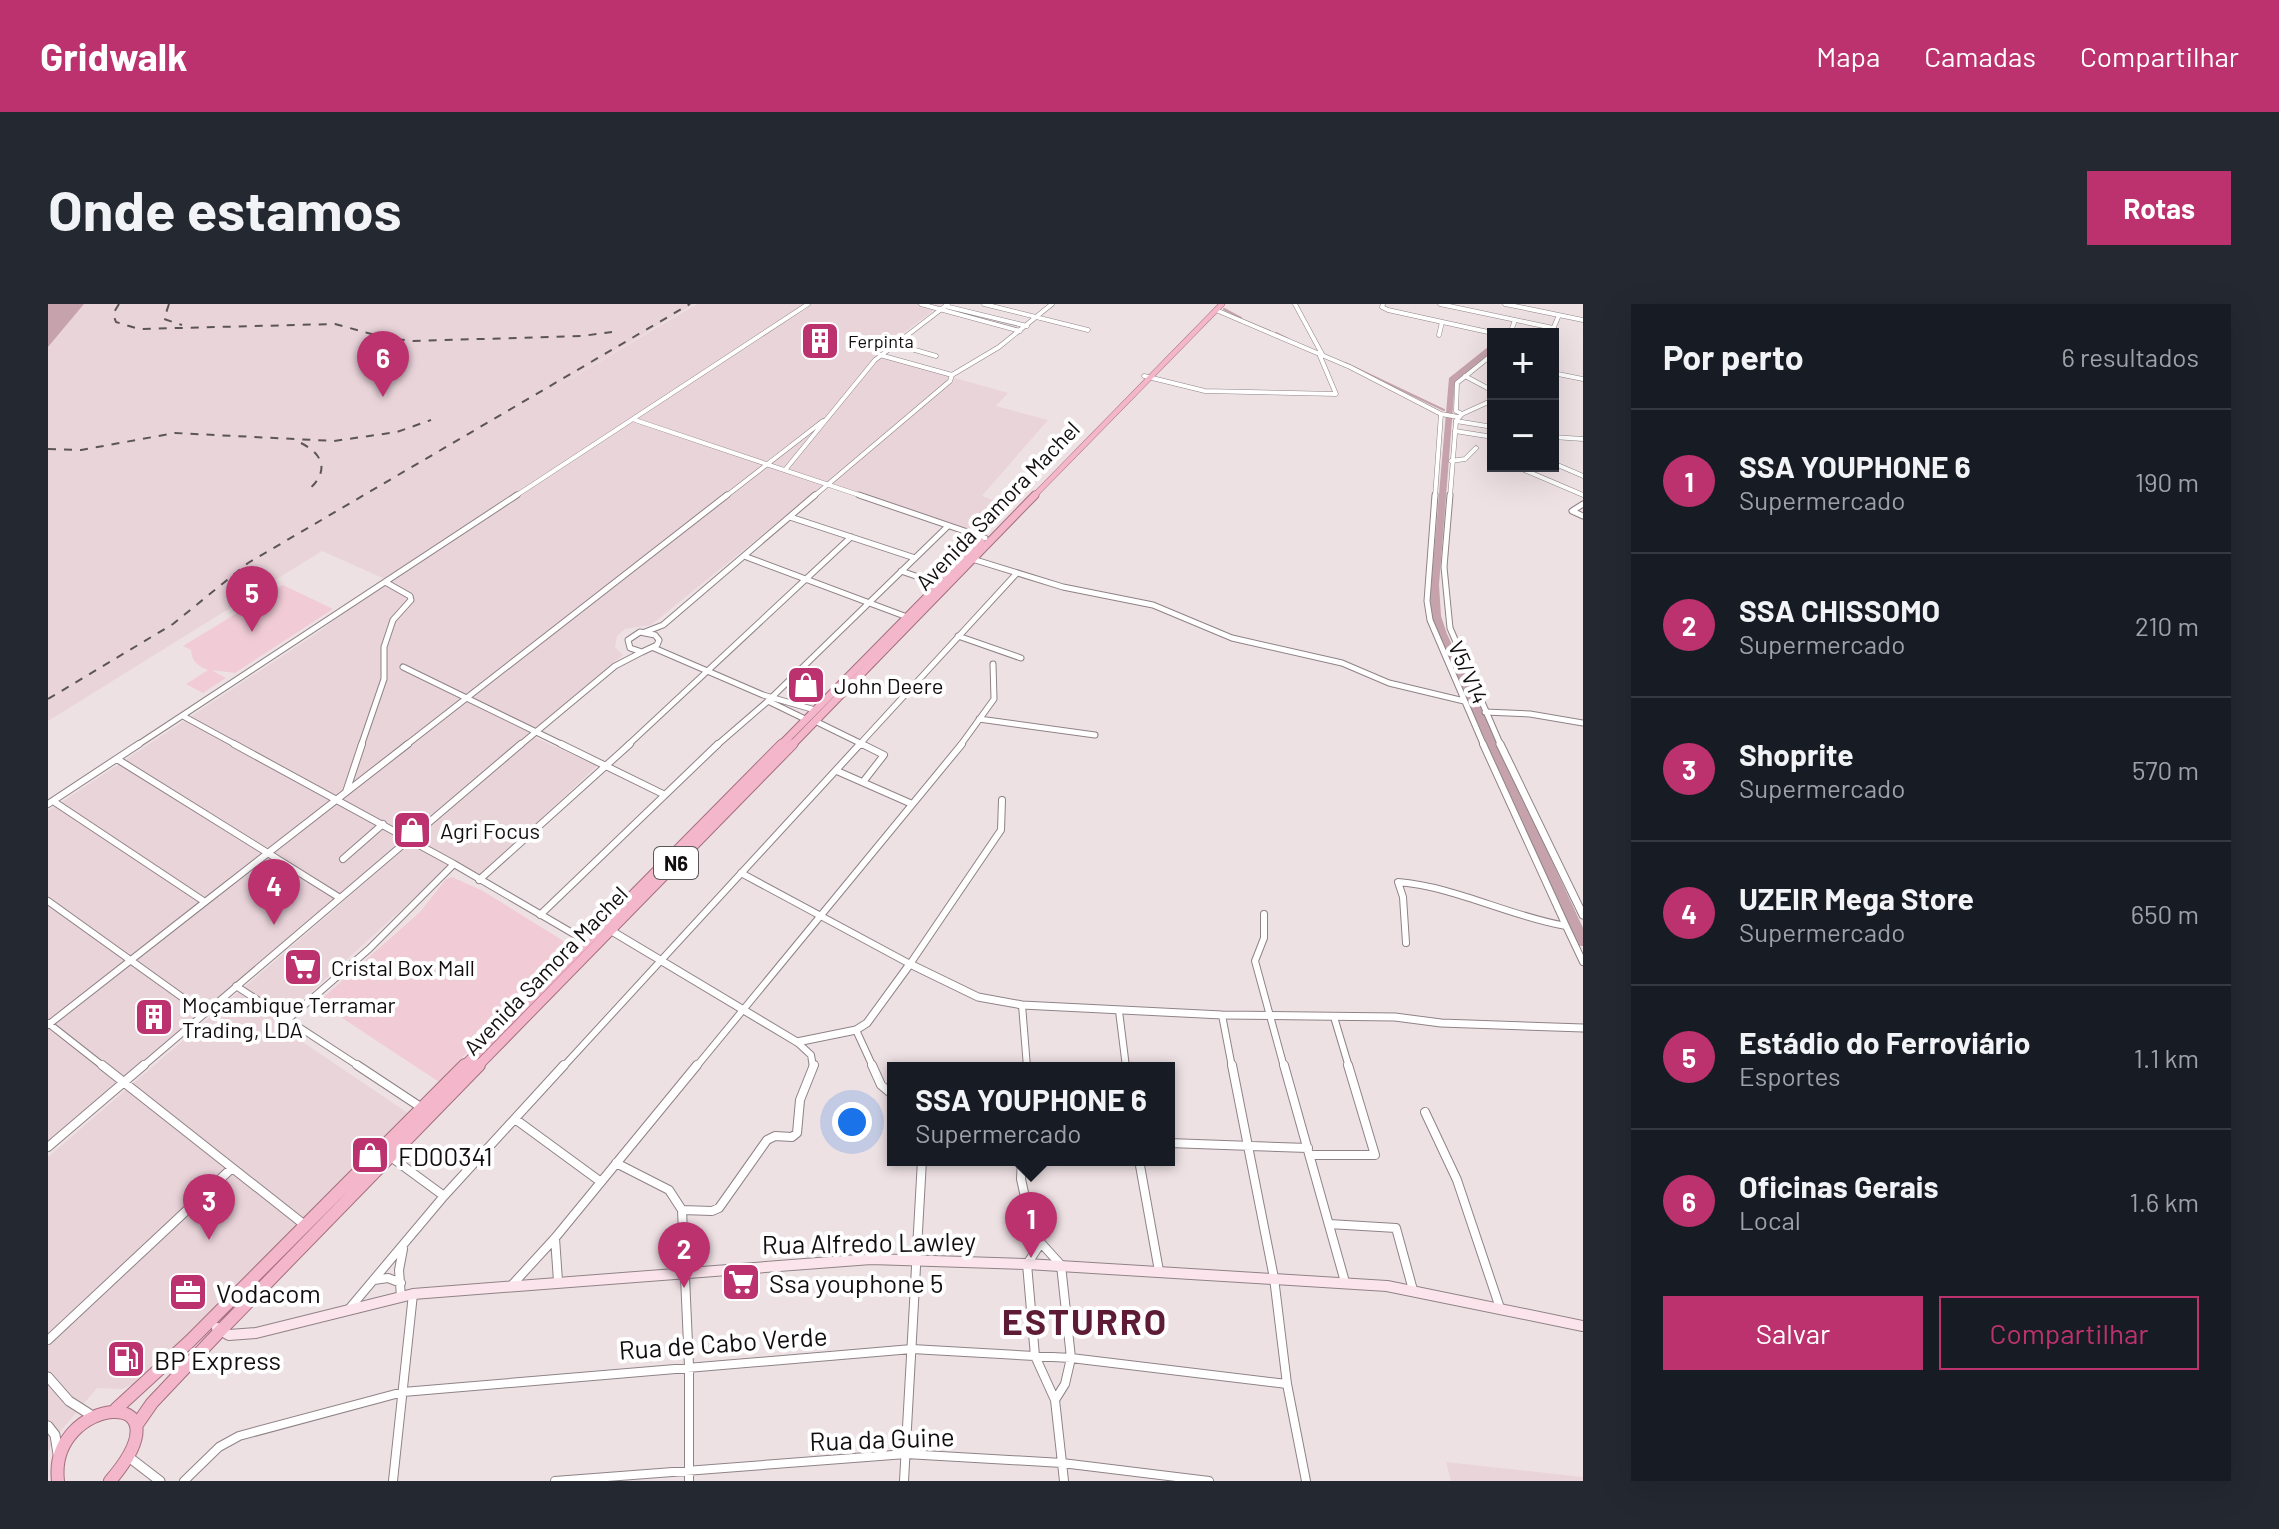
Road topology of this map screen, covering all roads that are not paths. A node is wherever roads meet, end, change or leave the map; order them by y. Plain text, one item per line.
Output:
1 (808, 304) edge
2 (921, 304) edge
3 (984, 304) edge
4 (1052, 304) edge
5 (1295, 304) edge
6 (1383, 304) edge
7 (1440, 304) edge
8 (1482, 304) edge
9 (1508, 304) edge
10 (947, 305) edge
11 (1218, 306) edge
12 (940, 310) junction
13 (1477, 312) junction
14 (1559, 315) junction
15 (1039, 318) junction
16 (1515, 320) junction
17 (1583, 320) edge
18 (1442, 322) junction
19 (1027, 326) junction
20 (1467, 327) junction
21 (1512, 328) edge
22 (1553, 328) joint
23 (1088, 330) dead end
24 (1020, 331) junction
25 (1487, 332) edge
26 (1439, 335) dead end
27 (894, 344) junction
28 (880, 355) junction
29 (1321, 355) junction
30 (936, 356) dead end
31 (1487, 359) edge
32 (1559, 374) edge
33 (952, 375) junction
34 (1464, 376) junction
35 (1147, 377) junction
36 (1583, 379) edge
37 (1487, 388) edge
38 (1487, 403) edge
39 (1441, 414) junction
40 (1459, 417) junction
41 (635, 420) junction
42 (823, 421) junction
43 (1487, 425) edge
44 (1455, 431) junction
45 (1487, 436) edge
46 (1559, 437) edge
47 (1583, 439) edge
48 (1476, 448) dead end
49 (1451, 461) junction
50 (766, 464) junction
51 (1559, 464) edge
52 (785, 470) junction
53 (1529, 472) edge
54 (1583, 474) edge
55 (828, 484) junction
56 (1583, 495) edge
57 (1583, 504) edge
58 (1583, 516) edge
59 (790, 517) junction
60 (948, 526) junction
61 (851, 537) junction
62 (985, 538) junction
63 (744, 556) junction
64 (915, 558) junction
65 (969, 558) junction
66 (901, 571) junction
67 (1016, 574) junction
68 (806, 580) junction
69 (387, 583) junction
70 (939, 584) junction
71 (868, 603) junction
72 (907, 617) junction
73 (663, 625) junction
74 (645, 632) junction
75 (958, 636) junction
76 (658, 637) junction
77 (628, 646) junction
78 (654, 648) junction
79 (642, 652) junction
80 (1021, 658) dead end
81 (993, 664) dead end
82 (615, 666) junction
83 (403, 667) dead end
84 (708, 672) junction
85 (763, 695) junction
86 (774, 696) junction
87 (465, 699) junction
88 (768, 701) junction
89 (1464, 701) junction
90 (815, 710) junction
91 (1485, 712) junction
92 (183, 716) junction
93 (979, 719) junction
94 (810, 720) junction
95 (1583, 723) edge
96 (534, 733) junction
97 (1095, 735) dead end
98 (861, 744) junction
99 (117, 759) junction
100 (606, 766) junction
101 (837, 771) junction
102 (863, 782) junction
103 (346, 792) junction
104 (665, 795) junction
105 (337, 799) junction
106 (1002, 800) dead end
107 (50, 803) edge
108 (912, 804) junction
109 (383, 824) junction
110 (410, 839) junction
111 (267, 853) junction
112 (343, 859) dead end
113 (454, 864) junction
114 (741, 873) junction
115 (479, 880) junction
116 (640, 894) junction
117 (340, 898) junction
118 (48, 901) edge
119 (205, 902) junction
120 (1264, 914) dead end
121 (540, 915) junction
122 (1583, 915) edge
123 (820, 917) junction
124 (1566, 926) junction
125 (610, 930) junction
126 (586, 941) junction
127 (1406, 943) dead end
128 (131, 959) junction
129 (661, 960) junction
130 (1583, 962) edge
131 (910, 964) junction
132 (560, 968) junction
133 (571, 974) junction
134 (236, 986) junction
135 (1022, 1005) junction
136 (743, 1008) junction
137 (1119, 1011) junction
138 (204, 1013) junction
139 (1222, 1015) junction
140 (1270, 1016) junction
141 (1334, 1017) junction
142 (286, 1021) junction
143 (48, 1024) edge
144 (1583, 1028) edge
145 (856, 1030) junction
146 (797, 1042) junction
147 (1027, 1062) edge
148 (1125, 1062) edge
149 (123, 1082) junction
150 (887, 1090) edge
151 (437, 1102) junction
152 (422, 1108) junction
153 (1425, 1112) dead end
154 (515, 1119) junction
155 (413, 1126) junction
156 (1175, 1143) edge
157 (1250, 1146) junction
158 (48, 1147) edge
159 (1309, 1151) junction
160 (391, 1157) junction
161 (616, 1163) junction
162 (922, 1166) edge
163 (1022, 1166) edge
164 (1140, 1166) edge
165 (232, 1168) junction
166 (601, 1182) junction
167 (347, 1193) junction
168 (444, 1196) junction
169 (682, 1210) junction
170 (1329, 1224) junction
171 (306, 1226) junction
172 (555, 1238) junction
173 (1041, 1243) junction
174 (404, 1246) junction
175 (918, 1259) junction
176 (277, 1263) junction
177 (1027, 1264) junction
178 (1061, 1265) junction
179 (685, 1271) junction
180 (1159, 1271) junction
181 (1274, 1278) junction
182 (374, 1280) junction
183 (558, 1281) junction
184 (1345, 1282) junction
185 (401, 1283) junction
186 (512, 1285) junction
187 (1413, 1290) junction
188 (407, 1296) junction
189 (1500, 1308) junction
190 (349, 1309) junction
191 (208, 1324) junction
192 (1583, 1326) edge
193 (221, 1330) junction
194 (48, 1340) edge
195 (912, 1349) junction
196 (1035, 1356) junction
197 (1071, 1358) junction
198 (689, 1366) junction
199 (48, 1377) edge
200 (1287, 1384) junction
201 (403, 1392) junction
202 (1055, 1400) junction
203 (116, 1409) junction
204 (91, 1415) junction
205 (48, 1426) edge
206 (136, 1426) junction
207 (58, 1454) junction
208 (906, 1454) junction
209 (130, 1458) junction
210 (1062, 1463) junction
211 (689, 1476) edge
212 (54, 1477) edge
213 (110, 1481) edge
214 (160, 1481) edge
215 (184, 1481) edge
216 (393, 1481) edge
217 (555, 1481) edge
218 (904, 1481) edge
219 (1064, 1481) edge
220 (1209, 1481) edge
221 (1306, 1481) edge

1 - 41 street
2 - 12 street
3 - 15 street
4 - 15 street
5 - 29 street
6 - 18 street
7 - 13 street
8 - 13 street
9 - 14 street
9 - 16 street
10 - 12 street
10 - 19 street
11 - 29 street
11 - 35 highway, Avenida Samora Machel / N6
12 - 24 street
12 - 27 street
13 - 16 street
13 - 20 street
14 - 17 street
14 - 22 street
15 - 19 street
15 - 23 street
16 - 21 street
16 - 22 street
18 - 20 street
18 - 26 street
19 - 24 street
20 - 25 street
24 - 33 street
27 - 28 street
27 - 30 street
28 - 33 street
28 - 42 street
29 - 35 street
29 - 39 street
31 - 34 street
32 - 36 street
33 - 55 street
34 - 37 street
34 - 40 street
35 - 62 highway, Avenida Samora Machel / N6
35 - 65 highway, Avenida Samora Machel / N6
38 - 40 street
39 - 40 street
39 - 89 street, V5/V14
40 - 43 street
40 - 44 street
41 - 50 street
41 - 69 street
42 - 50 street
42 - 52 street
44 - 45 street
44 - 49 street
46 - 47 street
48 - 49 street
49 - 91 street
50 - 52 street
50 - 87 street
51 - 54 street
52 - 55 street
53 - 56 street
55 - 59 street
55 - 60 street
57 - 58 street
59 - 61 street
59 - 63 street
60 - 62 street
60 - 64 street
61 - 64 street
61 - 68 street
62 - 65 highway, Avenida Samora Machel / N6
63 - 68 street
63 - 73 street
64 - 66 street
65 - 67 street
65 - 70 highway, Avenida Samora Machel / N6
65 - 94 highway, Avenida Samora Machel / N6
66 - 70 street
66 - 71 street
67 - 75 street
67 - 89 street
68 - 71 street
68 - 84 street
69 - 92 street
69 - 103 street
70 - 72 highway, Avenida Samora Machel / N6
71 - 72 street
71 - 86 street
72 - 90 highway, Avenida Samora Machel / N6
73 - 74 street
73 - 76 street
74 - 76 street
74 - 77 street
75 - 80 street
75 - 98 street
76 - 78 street
77 - 79 street
77 - 82 street
78 - 79 street
78 - 84 street
79 - 82 street
81 - 93 street
82 - 96 street
83 - 87 street
84 - 85 street
84 - 100 street
85 - 86 street
85 - 88 street
86 - 88 street
86 - 90 street
87 - 96 street
87 - 103 street
88 - 94 street
88 - 104 street
89 - 124 street, V5/V14
90 - 94 highway, Avenida Samora Machel / N6
91 - 95 street
91 - 122 street
92 - 99 street
92 - 105 street
93 - 97 street
93 - 108 street
94 - 98 street
94 - 116 highway, Avenida Samora Machel / N6
96 - 100 street
96 - 110 street
98 - 101 street
98 - 102 street
99 - 107 street
99 - 111 street
100 - 104 street
100 - 115 street
101 - 102 street
101 - 114 street
102 - 108 street
103 - 105 street
104 - 121 street
105 - 109 street
105 - 111 street
106 - 131 street
107 - 119 street
108 - 123 street
109 - 110 street
109 - 112 street
110 - 113 street
110 - 117 street
111 - 117 street
111 - 119 street
113 - 115 street
113 - 142 street
114 - 123 street
114 - 129 street
115 - 121 street
116 - 125 highway, Avenida Samora Machel / N6
116 - 126 highway, Avenida Samora Machel / N6
117 - 134 street
118 - 128 street
119 - 128 street
120 - 140 street
121 - 126 street
123 - 131 street
123 - 136 street
124 - 127 street
124 - 130 street, V5/V14
125 - 129 street
125 - 133 highway, Avenida Samora Machel / N6
126 - 132 highway, Avenida Samora Machel / N6
128 - 138 street
128 - 143 street
129 - 136 street
129 - 154 street
131 - 135 street
131 - 145 street
132 - 133 highway
132 - 151 highway, Avenida Samora Machel / N6
133 - 151 highway, Avenida Samora Machel / N6
134 - 138 street
134 - 142 street
135 - 137 street
135 - 147 street
136 - 146 street
136 - 161 street
137 - 139 street
137 - 148 street
138 - 149 street
139 - 140 street
139 - 157 street
140 - 141 street
140 - 159 street
141 - 144 street
141 - 159 street
142 - 152 street
143 - 149 street
145 - 146 street
145 - 150 street
146 - 169 street
149 - 158 street
149 - 165 street
151 - 152 highway, Avenida Samora Machel / N6
151 - 155 highway, Avenida Samora Machel / N6
152 - 155 highway, Avenida Samora Machel / N6
153 - 189 street
154 - 166 street
154 - 168 street
155 - 160 highway, Avenida Samora Machel / N6
155 - 167 highway, Avenida Samora Machel / N6
156 - 157 street
157 - 159 street
157 - 181 street
159 - 170 street
160 - 167 highway, Avenida Samora Machel / N6
160 - 168 street
161 - 166 street
161 - 169 street
162 - 175 street
163 - 173 street
164 - 180 street
165 - 171 street
165 - 194 street
166 - 172 street
167 - 171 highway, Avenida Samora Machel / N6
167 - 176 highway, Avenida Samora Machel / N6
168 - 174 street
169 - 179 street
170 - 184 street
170 - 187 street
171 - 176 highway, Avenida Samora Machel / N6
172 - 183 street
172 - 186 street
173 - 177 street
173 - 178 street
174 - 182 street
174 - 185 street
175 - 177 main road, Rua Alfredo Lawley
175 - 179 main road, Rua Alfredo Lawley
175 - 195 street
176 - 191 highway, Avenida Samora Machel / N6
176 - 193 highway, Avenida Samora Machel / N6
177 - 178 main road, Rua Alfredo Lawley
177 - 196 street
178 - 180 main road, Rua Alfredo Lawley
178 - 197 street
179 - 183 main road, Rua Alfredo Lawley
179 - 198 street
180 - 181 main road, Rua Alfredo Lawley
181 - 184 main road, Rua Alfredo Lawley
181 - 200 street
182 - 185 street
182 - 190 street
183 - 186 main road, Rua Alfredo Lawley
184 - 187 main road, Rua Alfredo Lawley
185 - 188 street
186 - 188 main road, Rua Alfredo Lawley
187 - 189 main road, Rua Alfredo Lawley
188 - 190 main road, Rua Alfredo Lawley
188 - 201 street
189 - 192 main road, Rua Alfredo Lawley
190 - 193 main road, Rua Alfredo Lawley
191 - 193 main road, Rua Alfredo Lawley
191 - 203 highway, Avenida Samora Machel / N6
193 - 206 highway, Avenida Samora Machel / N6
195 - 196 street, Rua de Cabo Verde
195 - 198 street, Rua de Cabo Verde
195 - 208 street
196 - 197 street, Rua de Cabo Verde
196 - 202 street
197 - 200 street, Rua de Cabo Verde
197 - 202 street
198 - 201 street, Rua de Cabo Verde
198 - 211 street
199 - 204 street
200 - 221 street
201 - 215 street, Rua de Cabo Verde
201 - 216 street
202 - 210 street
203 - 204 highway
203 - 206 highway
204 - 207 highway
205 - 207 street
206 - 209 highway
207 - 212 highway
208 - 210 street, Rua da Guine
208 - 211 street, Rua da Guine
208 - 218 street
209 - 213 highway
209 - 214 street
210 - 219 street
210 - 220 street, Rua da Guine
211 - 217 street, Rua da Guine

